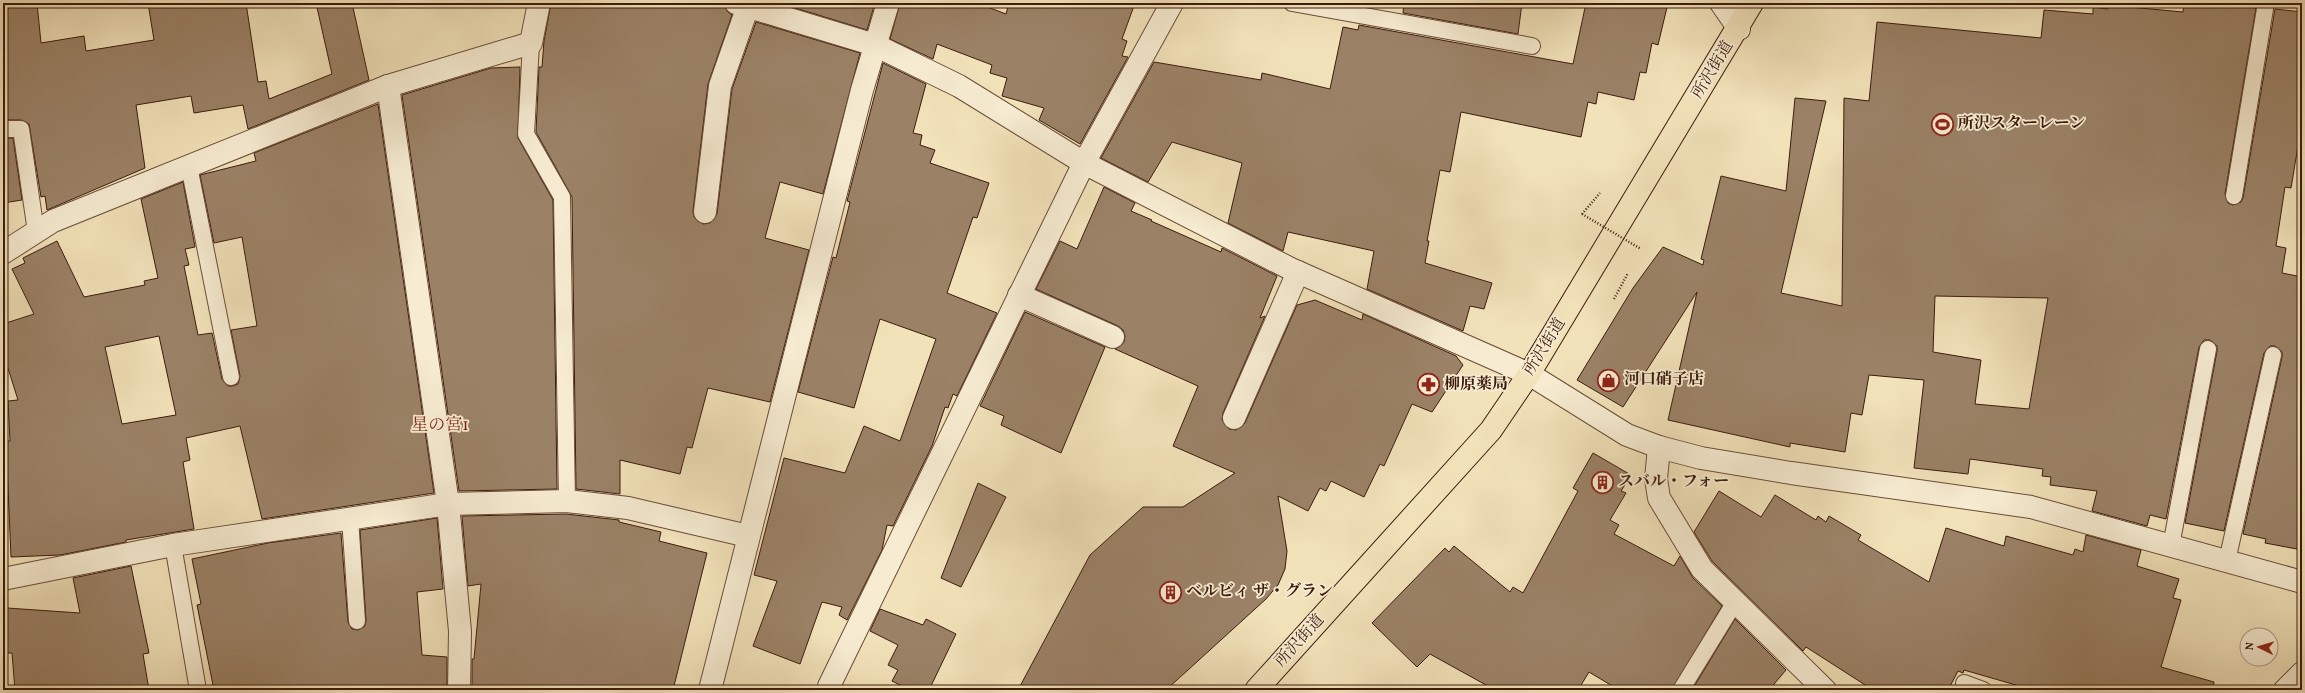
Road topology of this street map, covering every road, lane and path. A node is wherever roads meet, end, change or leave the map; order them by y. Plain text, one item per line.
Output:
1 (539, 3) edge
2 (888, 3) edge
3 (1172, 3) edge
4 (1292, 3) edge
5 (1721, 3) edge
6 (1752, 3) edge
7 (2266, 3) edge
8 (742, 5) edge
9 (1738, 29) junction
10 (531, 43) junction
11 (875, 45) junction
12 (1532, 46) dead end
13 (388, 86) junction
14 (3, 129) edge
15 (1084, 162) junction
16 (189, 166) junction
17 (2234, 196) dead end
18 (705, 212) dead end
19 (1582, 214) dead end
20 (36, 232) junction
21 (1641, 249) dead end
22 (3, 254) edge
23 (1298, 272) junction
24 (1019, 296) junction
25 (1113, 337) dead end
26 (2208, 349) dead end
27 (2273, 356) dead end
28 (1529, 374) junction
29 (231, 377) dead end
30 (1234, 418) dead end
31 (1659, 447) junction
32 (567, 501) junction
33 (448, 504) junction
34 (350, 518) junction
35 (748, 536) junction
36 (173, 545) junction
37 (2171, 546) junction
38 (2227, 561) junction
39 (3, 579) edge
40 (2302, 582) edge
41 (1735, 602) junction
42 (357, 621) dead end
43 (2302, 673) edge
44 (1964, 683) dead end
45 (828, 688) edge
46 (198, 690) edge
47 (459, 690) edge
48 (710, 690) edge
49 (1256, 690) edge
50 (1681, 690) edge
51 (1825, 690) edge
52 (1983, 690) edge
53 (2285, 690) edge

1 - 10 street
2 - 11 street
3 - 15 street
4 - 12 lane
5 - 9 street
6 - 9 main road, 所沢街道
7 - 17 lane
8 - 11 street
8 - 18 street
9 - 28 main road, 所沢街道
10 - 13 street
10 - 32 lane
11 - 15 street
11 - 35 street
13 - 16 street
13 - 33 street
14 - 20 lane
15 - 23 street
15 - 24 street
16 - 20 street
16 - 29 lane
19 - 21 path, bridge
20 - 22 street
23 - 28 street
23 - 30 street
24 - 25 street
24 - 45 street
26 - 37 lane
27 - 38 lane
28 - 31 street
28 - 49 main road, 所沢街道
31 - 37 street
31 - 41 street
32 - 33 street
32 - 35 street
33 - 34 street
33 - 47 street
34 - 36 street
34 - 42 lane
35 - 48 street
36 - 39 street
36 - 46 lane
37 - 38 street
38 - 40 street
41 - 50 lane
41 - 51 street
43 - 53 street
44 - 52 lane

